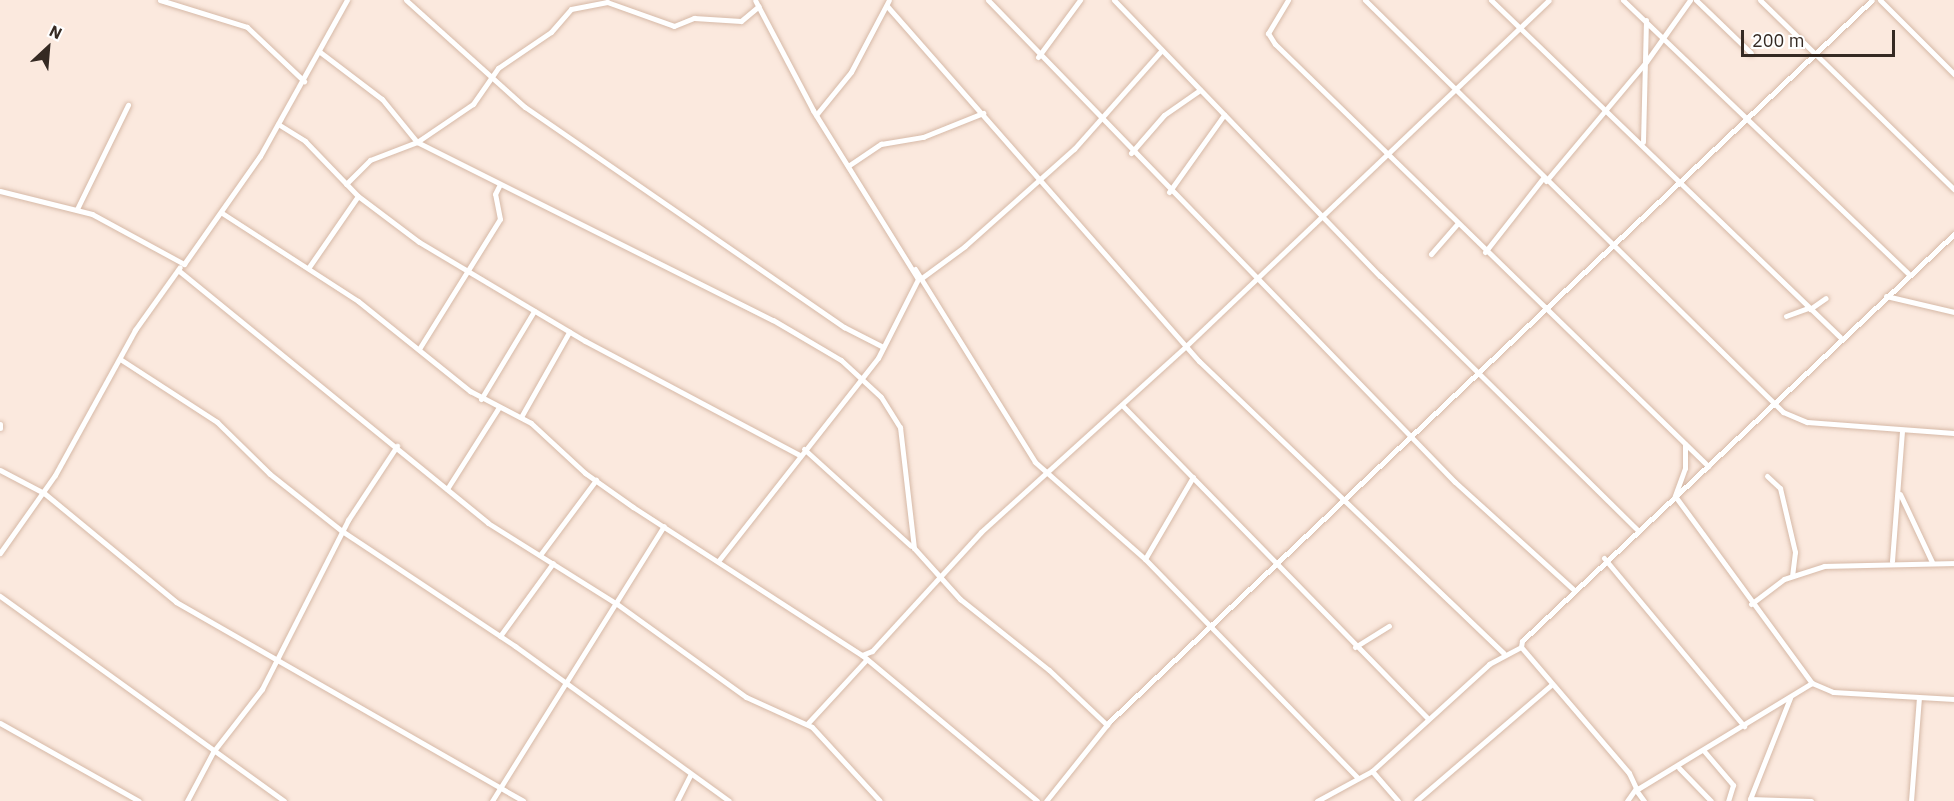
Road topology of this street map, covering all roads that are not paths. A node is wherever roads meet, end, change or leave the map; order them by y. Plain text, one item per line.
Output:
1 (160, 0) edge
2 (347, 0) edge
3 (405, 0) edge
4 (755, 0) edge
5 (988, 0) edge
6 (1080, 0) edge
7 (1114, 0) edge
8 (1288, 0) edge
9 (1365, 0) edge
10 (1491, 0) edge
11 (1549, 0) edge
12 (1623, 0) edge
13 (1690, 0) edge
14 (1696, 0) edge
15 (1760, 0) edge
16 (1872, 0) edge
17 (1880, 0) edge
18 (888, 3) edge
19 (759, 6) junction
20 (1646, 19) junction
21 (1520, 29) junction
22 (1663, 37) junction
23 (1162, 50) junction
24 (320, 52) junction
25 (1751, 53) dead end
26 (1812, 54) junction
27 (1038, 57) junction
28 (1646, 62) junction
29 (1954, 74) edge
30 (489, 76) junction
31 (304, 81) junction
32 (1200, 90) junction
33 (1456, 90) junction
34 (128, 105) dead end
35 (1604, 109) junction
36 (983, 112) junction
37 (816, 115) junction
38 (1224, 115) junction
39 (1745, 118) junction
40 (1100, 121) junction
41 (278, 124) junction
42 (417, 142) junction
43 (1644, 143) junction
44 (1131, 153) junction
45 (1387, 154) junction
46 (848, 166) junction
47 (1040, 178) junction
48 (1544, 179) junction
49 (1678, 180) junction
50 (346, 184) junction
51 (500, 184) junction
52 (1954, 189) edge
53 (0, 191) edge
54 (1169, 192) junction
55 (358, 196) junction
56 (77, 210) junction
57 (222, 213) junction
58 (1322, 215) junction
59 (1457, 224) junction
60 (1954, 234) edge
61 (1614, 245) junction
62 (1485, 252) junction
63 (1431, 254) dead end
64 (309, 267) junction
65 (180, 268) junction
66 (915, 269) junction
67 (468, 271) junction
68 (1908, 273) junction
69 (922, 277) junction
70 (1255, 278) junction
71 (1886, 296) junction
72 (1826, 298) dead end
73 (1546, 308) junction
74 (1809, 308) junction
75 (534, 311) junction
76 (1954, 312) edge
77 (1786, 316) dead end
78 (569, 332) junction
79 (1840, 338) junction
80 (1186, 346) junction
81 (883, 347) junction
82 (419, 348) junction
83 (120, 359) junction
84 (1479, 372) junction
85 (862, 379) junction
86 (481, 399) junction
87 (1122, 405) junction
88 (1773, 405) junction
89 (500, 407) junction
90 (521, 417) junction
91 (1902, 431) junction
92 (1954, 434) edge
93 (1410, 435) junction
94 (1684, 444) junction
95 (397, 446) junction
96 (804, 449) junction
97 (799, 455) junction
98 (1708, 466) junction
99 (0, 470) edge
100 (1047, 475) junction
101 (1767, 476) dead end
102 (1193, 477) junction
103 (596, 480) junction
104 (447, 489) junction
105 (44, 493) junction
106 (1900, 493) junction
107 (1675, 496) junction
108 (1343, 498) junction
109 (664, 526) junction
110 (1638, 529) junction
111 (342, 531) junction
112 (914, 548) junction
113 (0, 553) edge
114 (540, 555) junction
115 (1604, 558) junction
116 (1145, 559) junction
117 (719, 560) junction
118 (1892, 561) junction
119 (1932, 562) junction
120 (554, 563) junction
121 (1278, 563) junction
122 (1954, 563) edge
123 (1792, 576) junction
124 (941, 578) junction
125 (1573, 589) junction
126 (0, 596) edge
127 (617, 604) junction
128 (1751, 604) junction
129 (1210, 626) junction
130 (1389, 626) dead end
131 (500, 636) junction
132 (1355, 646) junction
133 (1521, 647) junction
134 (872, 651) junction
135 (1503, 653) junction
136 (864, 657) junction
137 (277, 663) junction
138 (873, 664) junction
139 (1812, 683) junction
140 (1552, 684) junction
141 (569, 685) junction
142 (1790, 698) junction
143 (1919, 698) junction
144 (1954, 699) edge
145 (1427, 718) junction
146 (0, 723) edge
147 (807, 724) junction
148 (1107, 725) junction
149 (1744, 726) junction
150 (1704, 751) junction
151 (213, 752) junction
152 (1679, 768) junction
153 (1372, 771) junction
154 (690, 775) junction
155 (1357, 777) junction
156 (500, 787) junction
157 (1636, 790) junction
158 (1750, 800) edge
159 (139, 801) edge
160 (187, 801) edge
161 (285, 801) edge
162 (492, 801) edge
163 (523, 801) edge
164 (678, 801) edge
165 (729, 801) edge
166 (880, 801) edge
167 (1037, 801) edge
168 (1046, 801) edge
169 (1317, 801) edge
170 (1398, 801) edge
171 (1416, 801) edge
172 (1627, 801) edge
173 (1644, 801) edge
174 (1711, 801) edge
175 (1728, 801) edge
176 (1805, 801) edge
177 (1811, 801) edge
178 (1911, 801) edge

1 - 31 street
2 - 24 street
3 - 30 street
4 - 19 street
5 - 27 street
6 - 27 street
7 - 23 street
8 - 45 street
9 - 33 street
10 - 21 street
11 - 21 street
12 - 20 street
13 - 22 street
14 - 25 street
15 - 26 street
16 - 26 street
17 - 29 street
18 - 36 street
18 - 37 street
19 - 30 street
19 - 37 street
20 - 22 street
20 - 28 street
21 - 33 street
21 - 35 street
22 - 28 street
22 - 39 street
23 - 32 street
23 - 40 street
24 - 31 street
24 - 42 street
26 - 39 street
26 - 52 street
27 - 40 street
28 - 35 street
28 - 43 street
30 - 42 street
30 - 81 street
31 - 41 street
32 - 38 street
32 - 44 street
33 - 45 street
33 - 48 street
34 - 56 street
35 - 43 street
35 - 48 street
36 - 46 street
36 - 47 street
37 - 46 street
38 - 54 street
38 - 58 street
39 - 49 street
39 - 68 street
40 - 44 street
40 - 47 street
41 - 50 street
41 - 57 street
42 - 50 street
42 - 51 street
43 - 49 street
44 - 54 street
45 - 58 street
45 - 59 street
46 - 66 street
47 - 69 street
47 - 80 street
48 - 61 street
48 - 62 street
49 - 61 street
49 - 74 street
50 - 55 street
51 - 67 street
51 - 85 street
53 - 56 street
54 - 70 street
55 - 64 street
55 - 67 street
56 - 65 street
57 - 64 street
57 - 65 street
58 - 70 street
58 - 84 street
59 - 62 street
59 - 63 street
60 - 68 street
61 - 73 street
61 - 88 street
62 - 73 street
64 - 82 street
65 - 83 street
65 - 95 street
66 - 69 street
66 - 81 street
67 - 75 street
67 - 82 street
68 - 71 street
69 - 100 street
70 - 80 street
70 - 93 street
71 - 76 street
71 - 79 street
72 - 74 street
73 - 84 street
73 - 94 street
74 - 77 street
74 - 79 street
75 - 78 street
75 - 86 street
78 - 90 street
78 - 97 street
79 - 88 street
80 - 87 street
80 - 108 street
81 - 85 street
82 - 86 street
83 - 105 street
83 - 111 street
84 - 93 street
84 - 110 street
85 - 96 street
85 - 112 street
86 - 89 street
87 - 100 street
87 - 102 street
88 - 91 street
88 - 98 street
89 - 90 street
89 - 104 street
90 - 103 street
91 - 92 street
91 - 106 street
93 - 108 street
93 - 125 street
94 - 98 street
94 - 107 street
95 - 104 street
95 - 111 street
96 - 97 street
96 - 112 street
97 - 117 street
98 - 107 street
99 - 105 street
100 - 116 street
100 - 124 street
101 - 123 street
102 - 116 street
102 - 121 street
103 - 109 street
103 - 114 street
104 - 114 street
105 - 113 street
105 - 137 street
106 - 118 street
106 - 119 street
107 - 110 street
107 - 128 street
108 - 121 street
108 - 135 street
109 - 117 street
109 - 127 street
110 - 115 street
111 - 131 street
111 - 137 street
112 - 124 street
114 - 120 street
115 - 125 street
115 - 149 street
116 - 129 street
117 - 136 street
118 - 119 street
118 - 123 street
119 - 122 street
120 - 127 street
120 - 131 street
121 - 129 street
121 - 132 street
123 - 128 street
124 - 134 street
124 - 148 street
125 - 133 street
126 - 151 street
127 - 141 street
127 - 147 street
128 - 139 street
129 - 148 street
129 - 155 street
130 - 132 street
131 - 141 street
132 - 145 street
133 - 135 street
133 - 140 street
134 - 136 street
134 - 138 street
135 - 145 street
136 - 138 street
136 - 147 street
137 - 151 street
137 - 156 street
138 - 167 street
139 - 142 street
139 - 143 street
140 - 157 street
140 - 171 street
141 - 154 street
141 - 156 street
142 - 149 street
142 - 158 street
143 - 144 street
143 - 178 street
145 - 153 street
146 - 159 street
147 - 166 street
148 - 168 street
149 - 150 street
150 - 152 street
150 - 175 street
151 - 160 street
151 - 161 street
152 - 157 street
152 - 174 street
153 - 155 street
153 - 170 street
154 - 164 street
154 - 165 street
155 - 169 street
156 - 162 street
156 - 163 street
157 - 172 street
157 - 173 street
158 - 176 street
176 - 177 street

